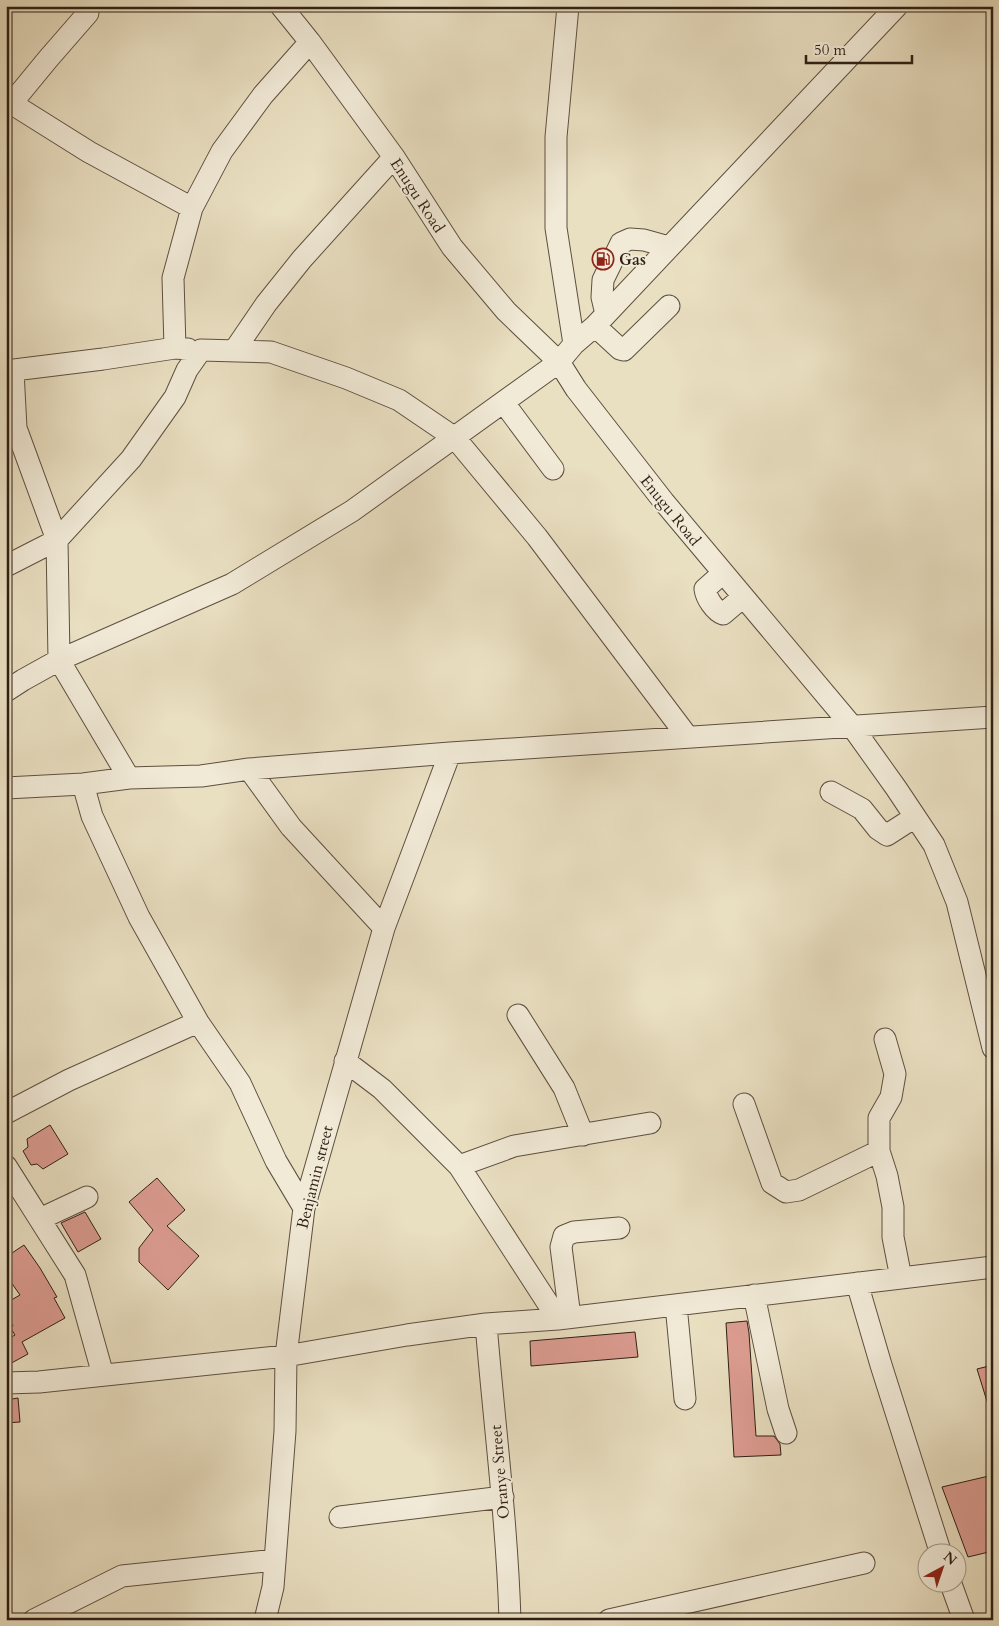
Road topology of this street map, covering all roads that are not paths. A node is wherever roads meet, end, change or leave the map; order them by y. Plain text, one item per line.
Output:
1 (281, 6) edge
2 (568, 6) edge
3 (897, 6) edge
4 (88, 14) dead end
5 (310, 42) junction
6 (9, 102) edge
7 (394, 157) junction
8 (192, 208) junction
9 (669, 247) junction
10 (670, 306) dead end
11 (600, 320) junction
12 (574, 344) junction
13 (175, 348) junction
14 (200, 350) junction
15 (234, 351) junction
16 (559, 362) junction
17 (10, 371) edge
18 (504, 403) junction
19 (455, 438) junction
20 (553, 469) dead end
21 (57, 540) junction
22 (6, 566) edge
23 (723, 573) junction
24 (743, 597) junction
25 (59, 660) junction
26 (6, 691) edge
27 (993, 717) edge
28 (851, 725) junction
29 (687, 736) junction
30 (450, 753) junction
31 (249, 768) junction
32 (130, 778) junction
33 (83, 784) junction
34 (6, 788) edge
35 (831, 792) dead end
36 (916, 817) junction
37 (384, 928) junction
38 (518, 1014) dead end
39 (198, 1022) junction
40 (885, 1039) dead end
41 (993, 1048) edge
42 (345, 1061) junction
43 (744, 1104) dead end
44 (6, 1113) edge
45 (650, 1123) dead end
46 (583, 1135) junction
47 (879, 1151) junction
48 (6, 1166) edge
49 (459, 1166) junction
50 (88, 1197) dead end
51 (304, 1208) junction
52 (40, 1219) junction
53 (619, 1228) dead end
54 (993, 1267) edge
55 (901, 1278) junction
56 (857, 1283) junction
57 (754, 1295) junction
58 (676, 1304) junction
59 (564, 1318) junction
60 (486, 1324) junction
61 (286, 1356) junction
62 (103, 1375) junction
63 (6, 1383) edge
64 (685, 1399) dead end
65 (786, 1433) dead end
66 (503, 1497) junction
67 (340, 1517) dead end
68 (938, 1544) edge
69 (275, 1560) junction
70 (864, 1563) dead end
71 (955, 1594) edge
72 (55, 1615) edge
73 (34, 1620) edge
74 (265, 1620) edge
75 (510, 1620) edge
76 (609, 1620) edge
77 (964, 1620) edge

1 - 5 street, Enugu Road
2 - 12 street
3 - 9 street
4 - 6 street
5 - 7 street, Enugu Road
5 - 8 street
6 - 8 street
7 - 15 street
7 - 16 street, Enugu Road
8 - 13 street
9 - 11 street
9 - 11 street
10 - 11 street
11 - 12 street
12 - 16 street
13 - 14 street
13 - 17 street
14 - 15 street
14 - 21 street
15 - 19 street
16 - 18 street
16 - 23 street, Enugu Road
17 - 21 street
18 - 19 street
18 - 20 street
19 - 25 street
19 - 29 street
21 - 22 street
21 - 25 street
23 - 24 street, Enugu Road
23 - 24 street
24 - 28 street, Enugu Road
25 - 26 street
25 - 32 street
27 - 28 street
28 - 29 street
28 - 36 street, Enugu Road
29 - 30 street
30 - 31 street
30 - 37 street, Benjamin street
31 - 32 street
31 - 37 street
32 - 33 street
33 - 34 street
33 - 39 street
35 - 36 street
36 - 41 street, Enugu Road
37 - 42 street, Benjamin street
38 - 46 street
39 - 44 street
39 - 51 street
40 - 47 street
42 - 49 street
42 - 51 street, Benjamin street
43 - 47 street
45 - 46 street
46 - 49 street
47 - 55 street
48 - 52 street
49 - 59 street
50 - 52 street
51 - 61 street, Benjamin street
52 - 62 street
53 - 59 street
54 - 55 street
55 - 56 street
56 - 57 street
56 - 68 street
57 - 58 street
57 - 65 street
58 - 59 street
58 - 64 street
59 - 60 street
60 - 61 street
60 - 66 street, Oranye Street
61 - 62 street
61 - 69 street, Benjamin street
62 - 63 street
66 - 67 street
66 - 75 street, Oranye Street
69 - 72 street
69 - 74 street, Benjamin street
70 - 76 street
71 - 77 street
72 - 73 street

